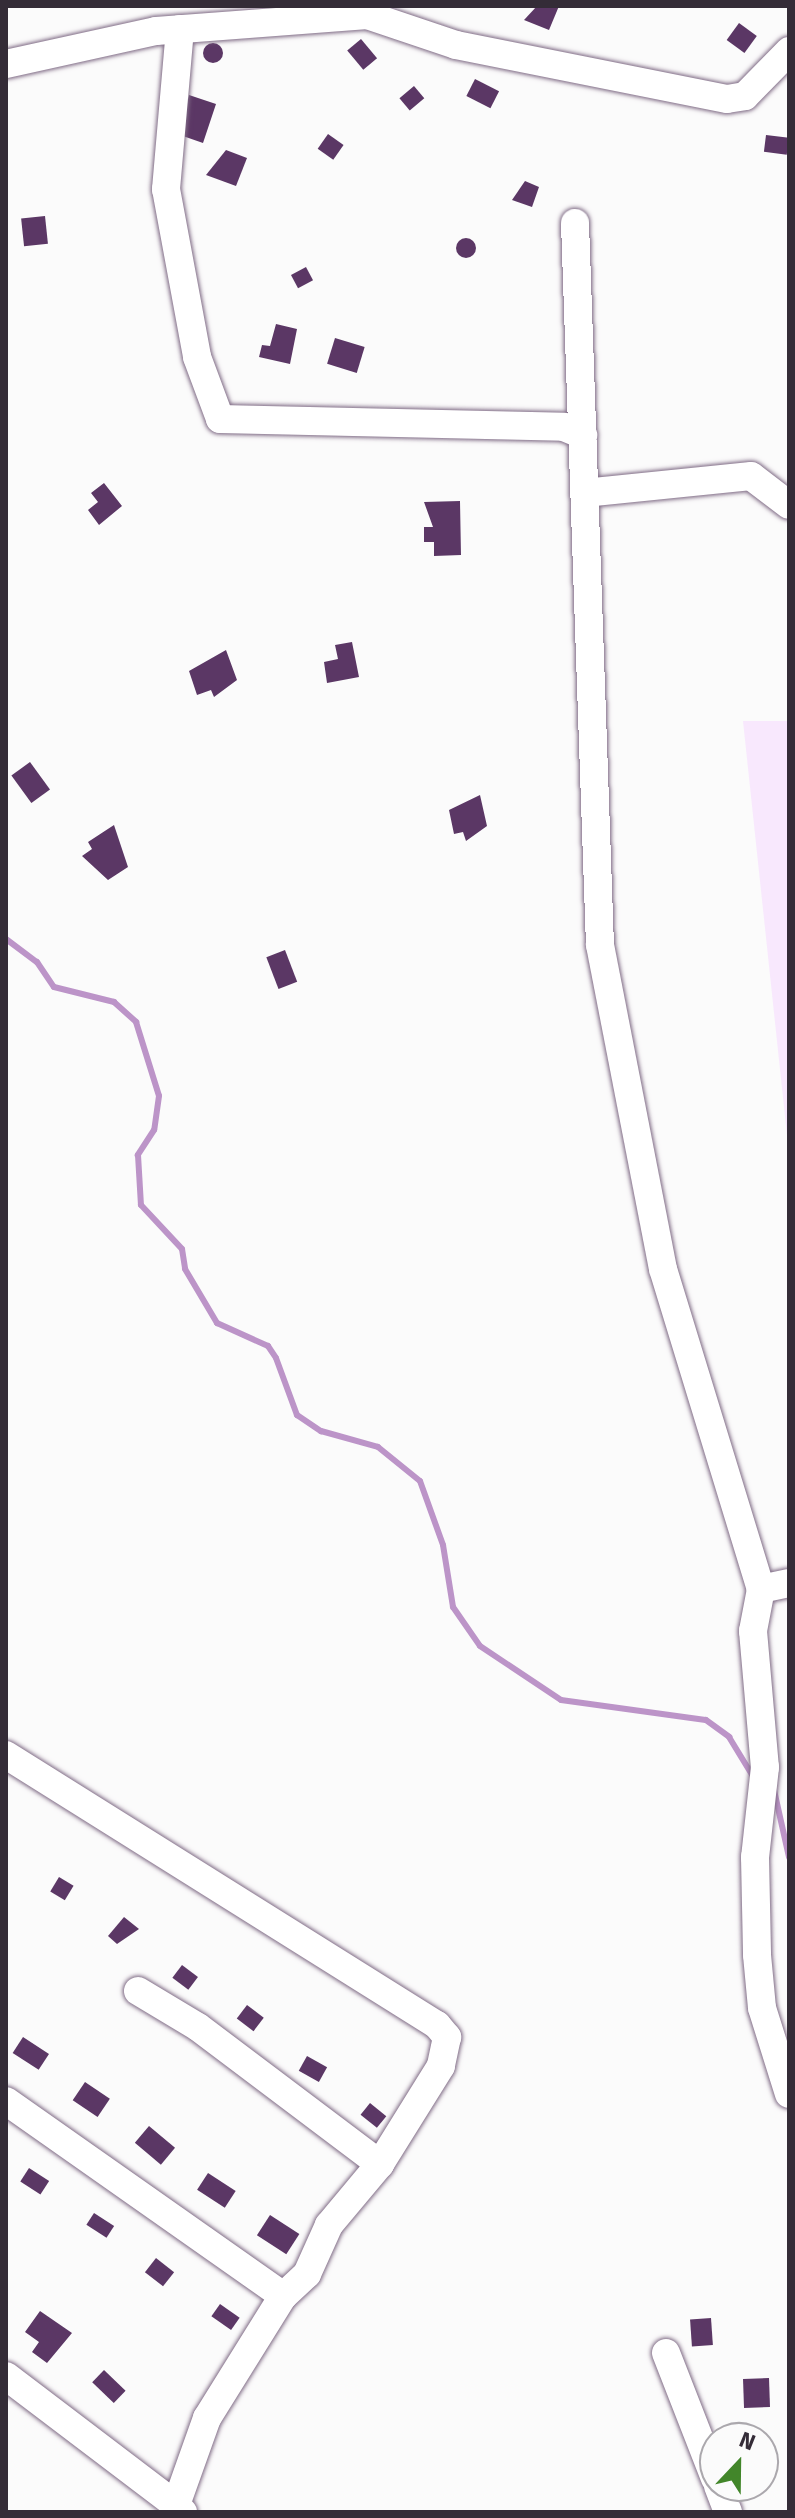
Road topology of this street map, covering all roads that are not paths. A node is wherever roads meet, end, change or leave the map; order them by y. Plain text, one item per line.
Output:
1 (180, 29) junction
2 (789, 51) edge
3 (6, 64) edge
4 (575, 223) dead end
5 (583, 435) junction
6 (584, 493) junction
7 (789, 505) edge
8 (789, 1583) edge
9 (761, 1589) junction
10 (6, 1755) edge
11 (138, 1991) dead end
12 (789, 2094) edge
13 (6, 2101) edge
14 (380, 2164) junction
15 (283, 2296) junction
16 (666, 2353) dead end
17 (6, 2376) edge
18 (699, 2438) edge
19 (180, 2509) edge

1 - 2 street
1 - 3 street
1 - 5 street
4 - 5 street
5 - 6 street
6 - 7 street
6 - 9 street
8 - 9 street
9 - 12 street
10 - 14 street
11 - 14 street
13 - 15 street
14 - 15 street
15 - 19 street
16 - 18 street
17 - 19 street

